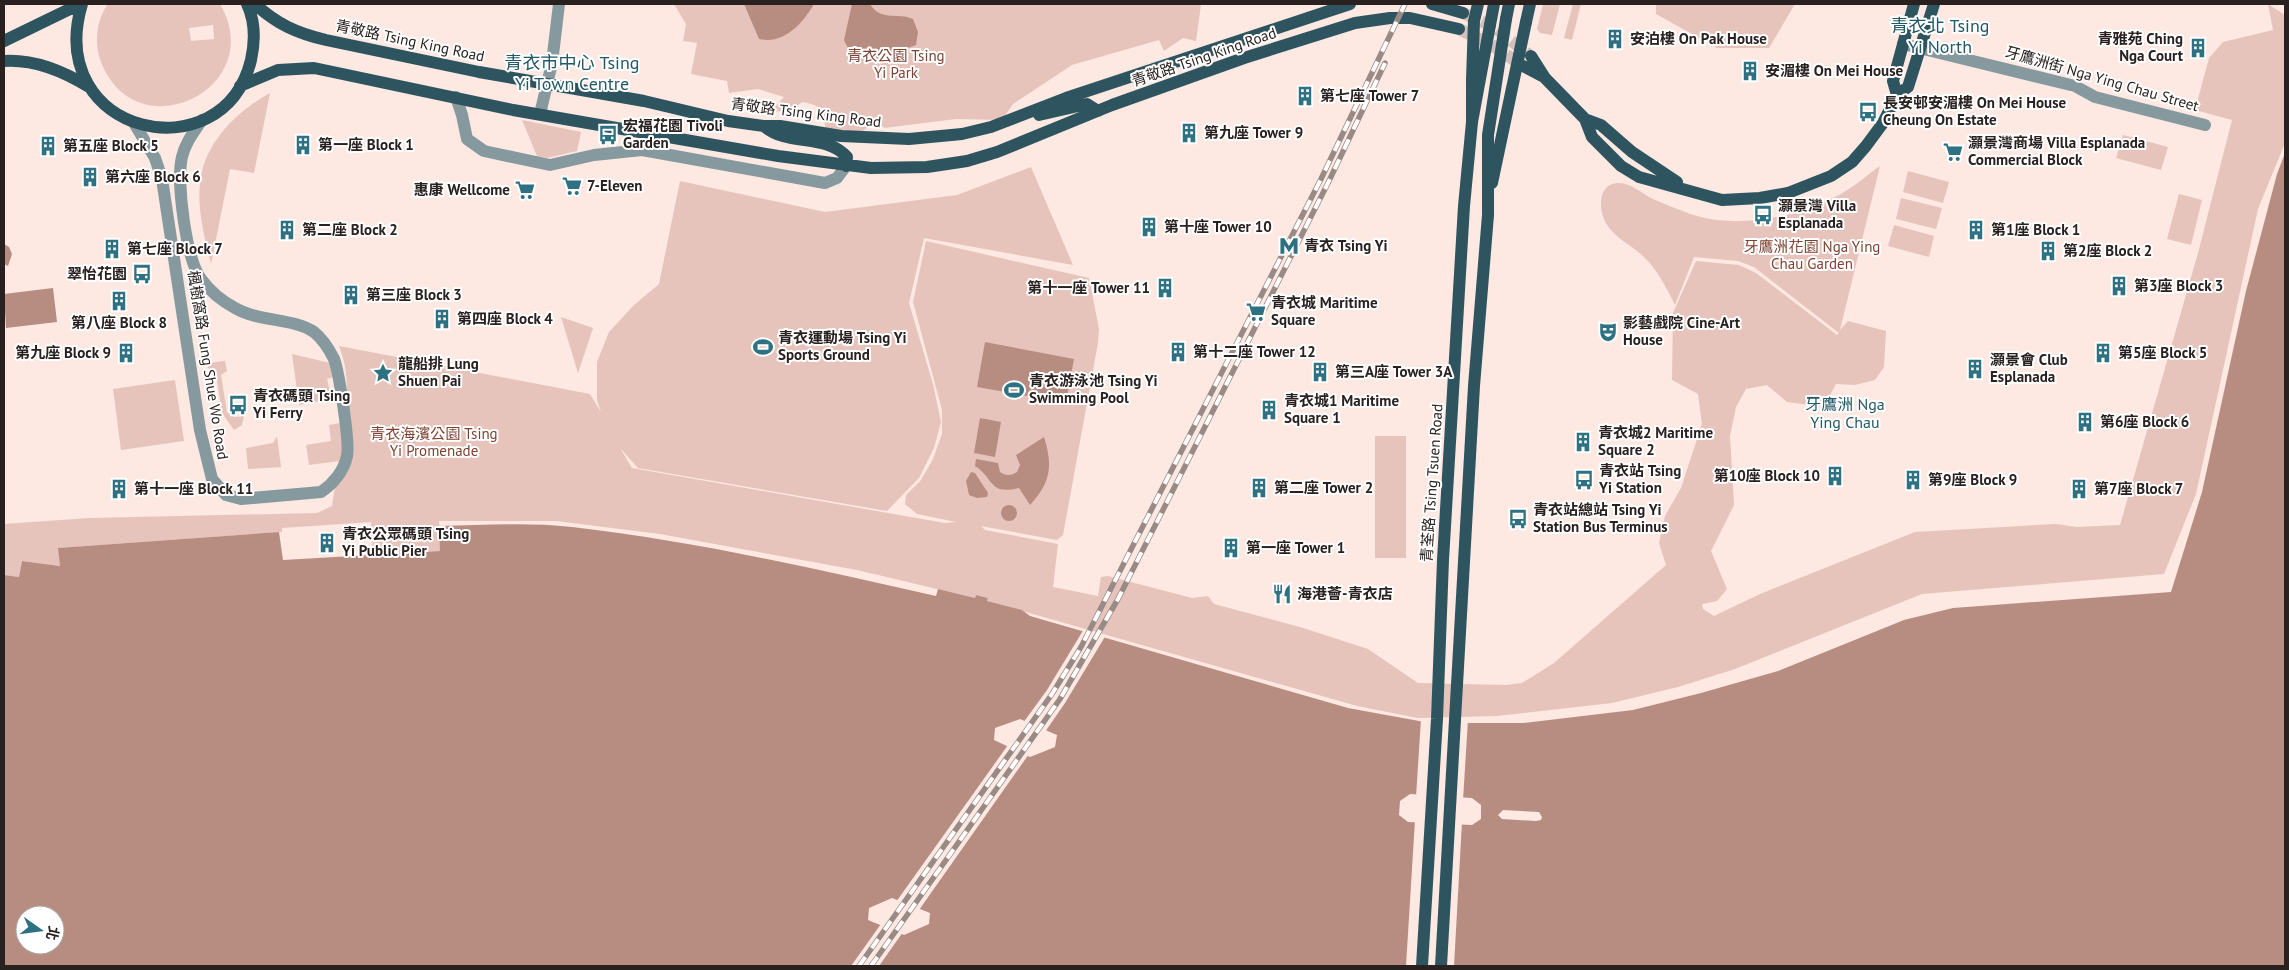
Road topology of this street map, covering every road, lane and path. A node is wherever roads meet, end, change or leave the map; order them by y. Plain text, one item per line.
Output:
1 (81, 4) edge
2 (247, 4) edge
3 (255, 4) edge
4 (559, 4) edge
5 (1350, 4) edge
6 (1432, 4) edge
7 (1478, 4) edge
8 (1494, 4) edge
9 (1510, 4) edge
10 (1530, 4) edge
11 (1914, 4) edge
12 (1934, 4) edge
13 (1463, 13) tunnel mouth
14 (1292, 24) junction
15 (1459, 29) tunnel mouth
16 (1324, 34) junction
17 (4, 41) edge
18 (1903, 44) junction
19 (1922, 49) junction
20 (4, 61) edge
21 (1527, 61) tunnel mouth
22 (548, 84) junction
23 (240, 86) junction
24 (89, 87) junction
25 (1897, 95) junction
26 (456, 97) junction
27 (1090, 106) junction
28 (540, 114) junction
29 (202, 120) junction
30 (1472, 122) junction
31 (134, 123) junction
32 (2205, 125) dead end
33 (764, 126) junction
34 (846, 166) junction
35 (1488, 215) junction
36 (1422, 966) edge
37 (1441, 966) edge

1 - 17 main road
1 - 24 main road
2 - 23 main road
3 - 22 main road, 青敬路 Tsing King Road
4 - 22 street
5 - 14 main road, 青敬路 Tsing King Road
6 - 13 main road
7 - 30 main road, bridge
8 - 30 main road, 青荃路 Tsing Tsuen Road, bridge
9 - 35 main road, bridge
10 - 35 main road, bridge
11 - 18 main road
12 - 19 main road
14 - 16 main road
14 - 27 main road, 青敬路 Tsing King Road
15 - 16 main road, 青敬路 Tsing King Road
16 - 27 main road, 青敬路 Tsing King Road
18 - 19 street, 牙鷹洲街 Nga Ying Chau Street
18 - 25 main road
19 - 25 main road
19 - 32 street, 牙鷹洲街 Nga Ying Chau Street
20 - 24 main road
21 - 25 main road
22 - 28 street
22 - 33 main road, 青敬路 Tsing King Road
23 - 26 main road, 青敬路 Tsing King Road
23 - 29 main road
24 - 31 main road
26 - 28 main road, 青敬路 Tsing King Road
26 - 34 street
27 - 33 main road, 青敬路 Tsing King Road
27 - 34 main road, 青敬路 Tsing King Road
28 - 34 main road, 青敬路 Tsing King Road
29 - 31 main road
29 - 31 street, 楓樹窩路 Fung Shue Wo Road
30 - 36 main road, 青荃路 Tsing Tsuen Road
33 - 34 main road
35 - 37 main road

